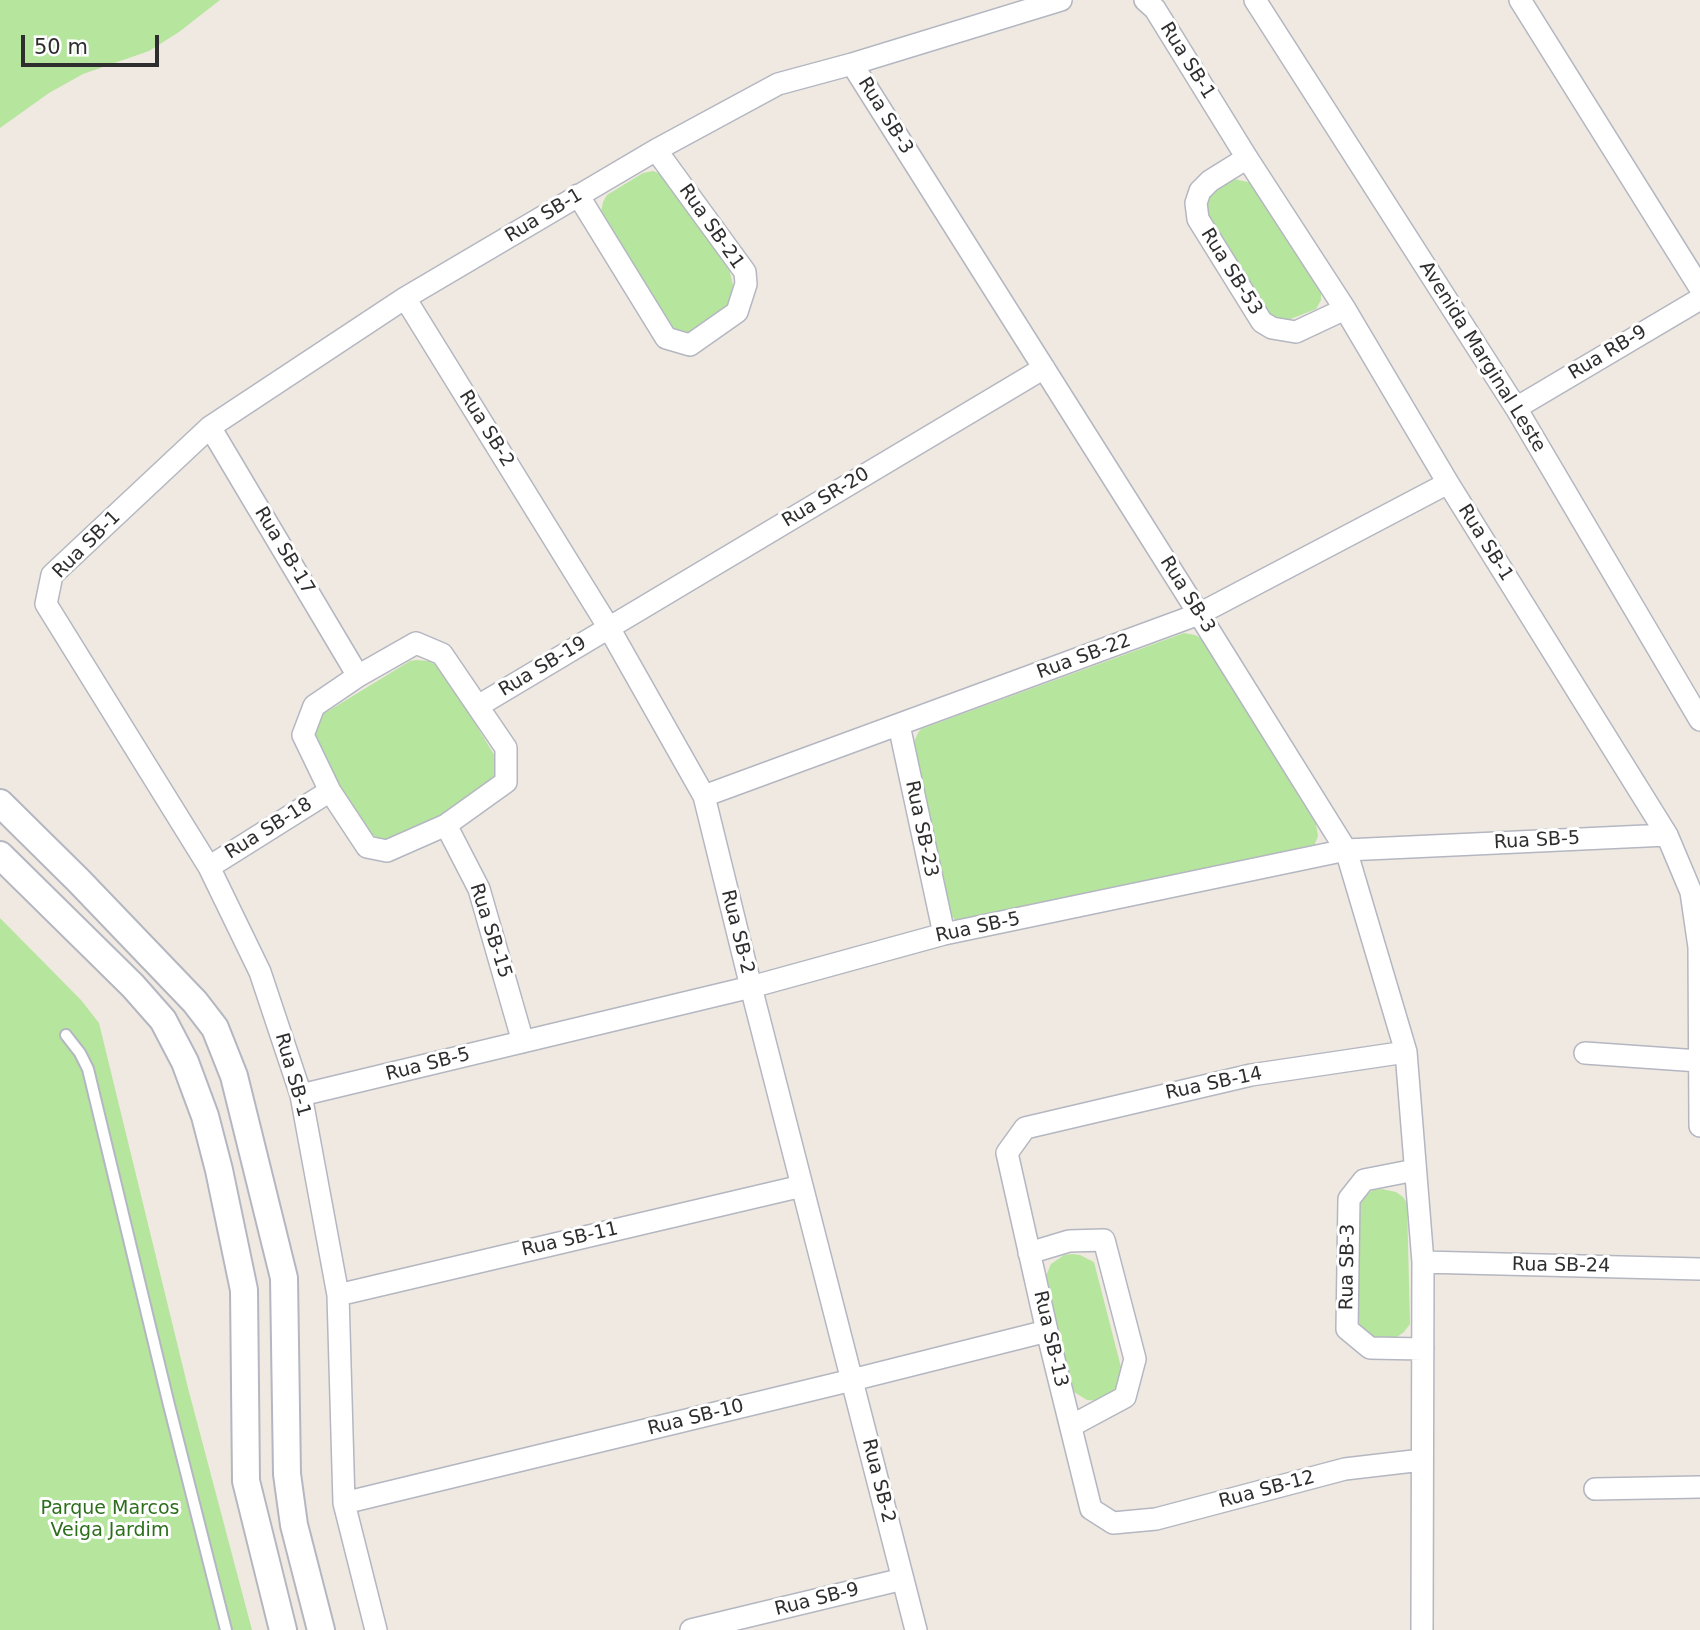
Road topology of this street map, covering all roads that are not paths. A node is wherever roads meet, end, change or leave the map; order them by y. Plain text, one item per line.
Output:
1 (1061, 0) edge
2 (1145, 0) edge
3 (1255, 0) edge
4 (1520, 0) edge
5 (852, 64) junction
6 (656, 149) junction
7 (1247, 158) junction
8 (578, 195) junction
9 (1700, 288) edge
10 (405, 298) junction
11 (1700, 299) edge
12 (1345, 309) junction
13 (1044, 368) junction
14 (1516, 408) junction
15 (210, 427) junction
16 (1448, 483) junction
17 (1199, 614) junction
18 (609, 628) junction
19 (358, 676) junction
20 (478, 706) junction
21 (1700, 720) edge
22 (899, 724) junction
23 (330, 791) junction
24 (704, 796) junction
25 (0, 803) edge
26 (446, 825) junction
27 (1667, 835) junction
28 (1346, 850) junction
29 (0, 855) edge
30 (209, 867) junction
31 (944, 934) junction
32 (751, 987) junction
33 (66, 1035) dead end
34 (523, 1042) junction
35 (1406, 1052) junction
36 (1584, 1053) dead end
37 (1699, 1061) edge
38 (301, 1095) junction
39 (1700, 1126) edge
40 (1025, 1128) joint
41 (1415, 1170) junction
42 (802, 1186) junction
43 (1029, 1252) junction
44 (1423, 1262) junction
45 (1700, 1269) edge
46 (338, 1295) junction
47 (1047, 1331) junction
48 (1423, 1349) junction
49 (852, 1380) junction
50 (1070, 1426) junction
51 (1422, 1460) junction
52 (1700, 1487) edge
53 (1595, 1489) dead end
54 (344, 1503) junction
55 (1112, 1523) joint
56 (903, 1579) junction
57 (226, 1630) edge
58 (283, 1630) edge
59 (321, 1630) edge
60 (376, 1630) edge
61 (691, 1630) edge
62 (916, 1630) edge
63 (1422, 1630) edge

1 - 5 street, Rua SB-1
2 - 7 street, Rua SB-1
3 - 14 street, Avenida Marginal Leste
4 - 9 street
5 - 6 street, Rua SB-1
5 - 13 street, Rua SB-3
6 - 8 street, Rua SB-1
6 - 8 street, Rua SB-21
7 - 12 street, Rua SB-1
7 - 12 street, Rua SB-53
8 - 10 street, Rua SB-1
10 - 15 street, Rua SB-1
10 - 18 street, Rua SB-2
11 - 14 street, Rua RB-9
12 - 16 street, Rua SB-1
13 - 17 street, Rua SB-3
13 - 18 street, Rua SR-20
14 - 21 street, Avenida Marginal Leste
15 - 19 street, Rua SB-17
15 - 30 street, Rua SB-1
16 - 17 street, Rua SB-22
16 - 27 street, Rua SB-1
17 - 22 street, Rua SB-22
17 - 28 street, Rua SB-3
18 - 20 street, Rua SB-19
18 - 24 street, Rua SB-2
19 - 20 street, Rua SB-19
19 - 23 street, Rua SB-18
20 - 26 street, Rua SB-19
22 - 24 street, Rua SB-22
22 - 31 street, Rua SB-23
23 - 26 street, Rua SB-18
23 - 30 street, Rua SB-18
24 - 32 street, Rua SB-2
25 - 59 street
26 - 34 street, Rua SB-15
27 - 28 street, Rua SB-5
27 - 37 street, Rua SB-1
28 - 31 street, Rua SB-5
28 - 35 street, Rua SB-3
29 - 58 street
30 - 38 street, Rua SB-1
31 - 32 street, Rua SB-5
32 - 34 street, Rua SB-5
32 - 42 street, Rua SB-2
33 - 57 lane
34 - 38 street, Rua SB-5
35 - 40 street, Rua SB-14
35 - 41 street, Rua SB-3
36 - 37 street
37 - 39 street, Rua SB-1
38 - 46 street, Rua SB-1
40 - 43 street, Rua SB-13
41 - 44 street, Rua SB-3
41 - 48 street, Rua SB-3
42 - 46 street, Rua SB-11
42 - 49 street, Rua SB-2
43 - 47 street, Rua SB-13
43 - 50 street
44 - 45 street, Rua SB-24
44 - 48 street, Rua SB-3
46 - 54 street, Rua SB-1
47 - 49 street, Rua SB-10
47 - 50 street, Rua SB-13
48 - 51 street, Rua SB-3
49 - 54 street, Rua SB-10
49 - 56 street, Rua SB-2
50 - 55 street, Rua SB-13
51 - 55 street, Rua SB-12
51 - 63 street, Rua SB-3
52 - 53 street
54 - 60 street, Rua SB-1
56 - 61 street, Rua SB-9
56 - 62 street, Rua SB-2

